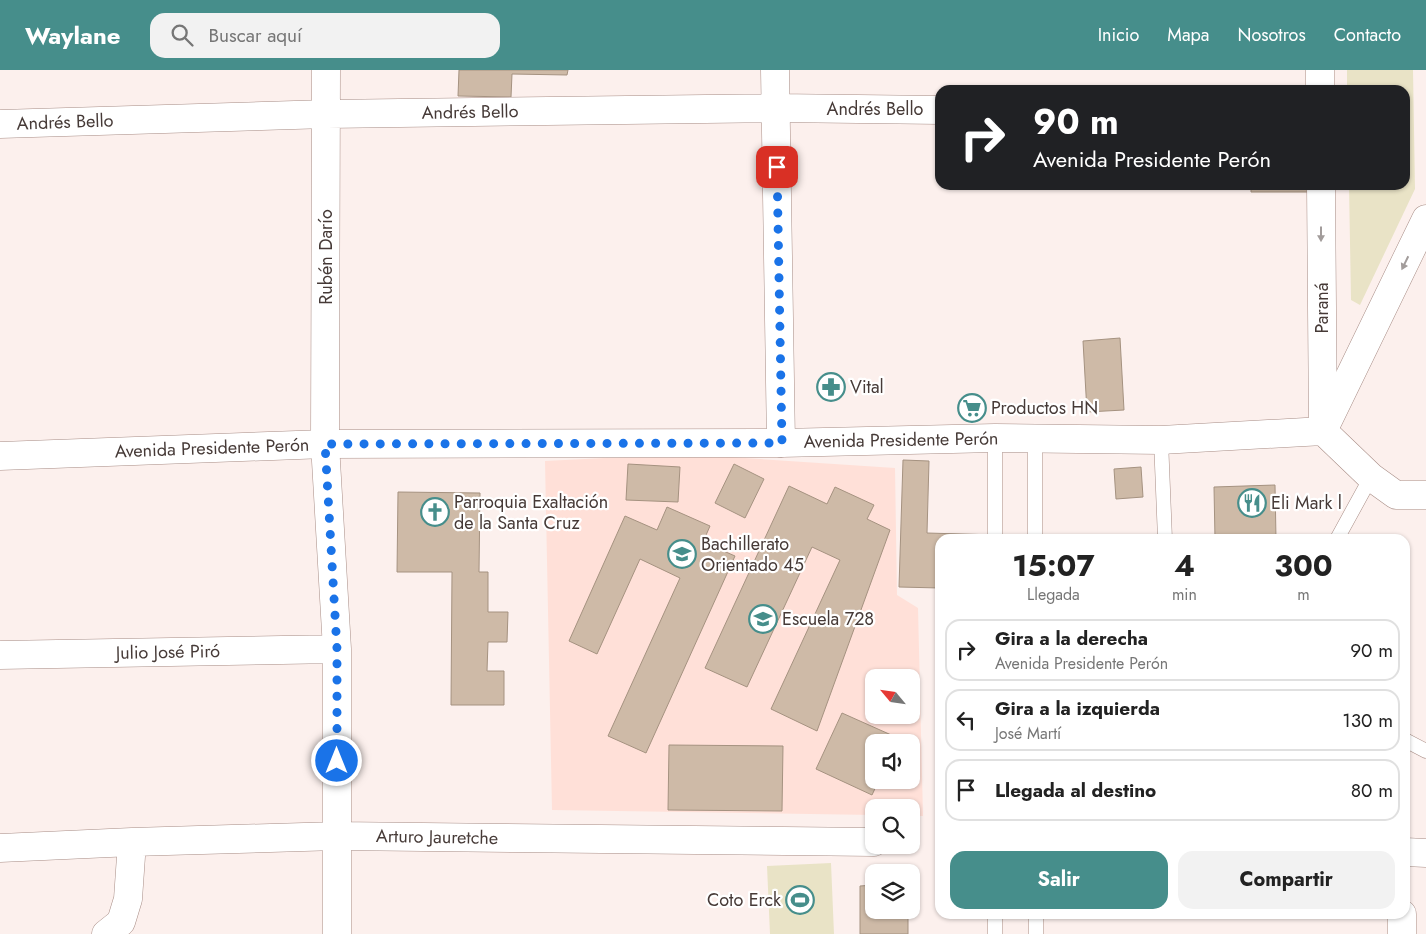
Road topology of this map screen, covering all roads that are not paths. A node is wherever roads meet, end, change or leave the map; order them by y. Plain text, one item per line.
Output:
1 (326, 70) edge
2 (775, 70) edge
3 (1320, 70) edge
4 (1320, 85) edge
5 (776, 108) junction
6 (935, 110) edge
7 (326, 114) junction
8 (0, 124) edge
9 (1321, 190) edge
10 (1426, 219) edge
11 (1323, 431) junction
12 (996, 438) junction
13 (1035, 438) junction
14 (1161, 440) junction
15 (782, 443) junction
16 (325, 444) junction
17 (0, 456) edge
18 (1371, 478) junction
19 (1426, 495) edge
20 (995, 534) edge
21 (1035, 534) edge
22 (1165, 534) edge
23 (1340, 534) edge
24 (337, 649) junction
25 (0, 655) edge
26 (1410, 743) edge
27 (1426, 751) edge
28 (336, 836) junction
29 (132, 842) junction
30 (865, 842) edge
31 (0, 848) edge
32 (1410, 852) edge
33 (1426, 853) edge
34 (995, 919) edge
35 (1036, 919) edge
36 (1402, 919) edge
37 (106, 934) edge
38 (337, 934) edge
39 (995, 934) edge
40 (1036, 934) edge
41 (1402, 934) edge

1 - 7 main road, Rubén Darío
2 - 5 main road
3 - 4 main road
5 - 6 main road, Andrés Bello
5 - 7 main road, Andrés Bello
5 - 15 main road
7 - 8 main road, Andrés Bello
7 - 16 main road, Rubén Darío
9 -> 11 main road, Paraná
10 -> 11 main road
11 - 14 main road, Avenida Presidente Perón
11 - 18 main road
12 - 13 main road, Avenida Presidente Perón
12 - 15 main road, Avenida Presidente Perón
12 - 20 lane
13 - 14 main road, Avenida Presidente Perón
13 - 21 lane
14 - 22 lane
15 - 16 main road, Avenida Presidente Perón
16 - 17 main road, Avenida Presidente Perón
16 - 24 main road, Rubén Darío
18 - 19 main road
18 - 23 lane
24 - 25 main road, Julio José Piró
24 - 28 main road, Rubén Darío
26 - 27 lane
28 - 29 main road, Arturo Jauretche
28 - 30 main road, Arturo Jauretche
28 - 38 main road, Rubén Darío
29 - 31 main road, Arturo Jauretche
29 - 37 main road
32 - 33 main road
34 - 39 lane
35 - 40 lane
36 - 41 main road

